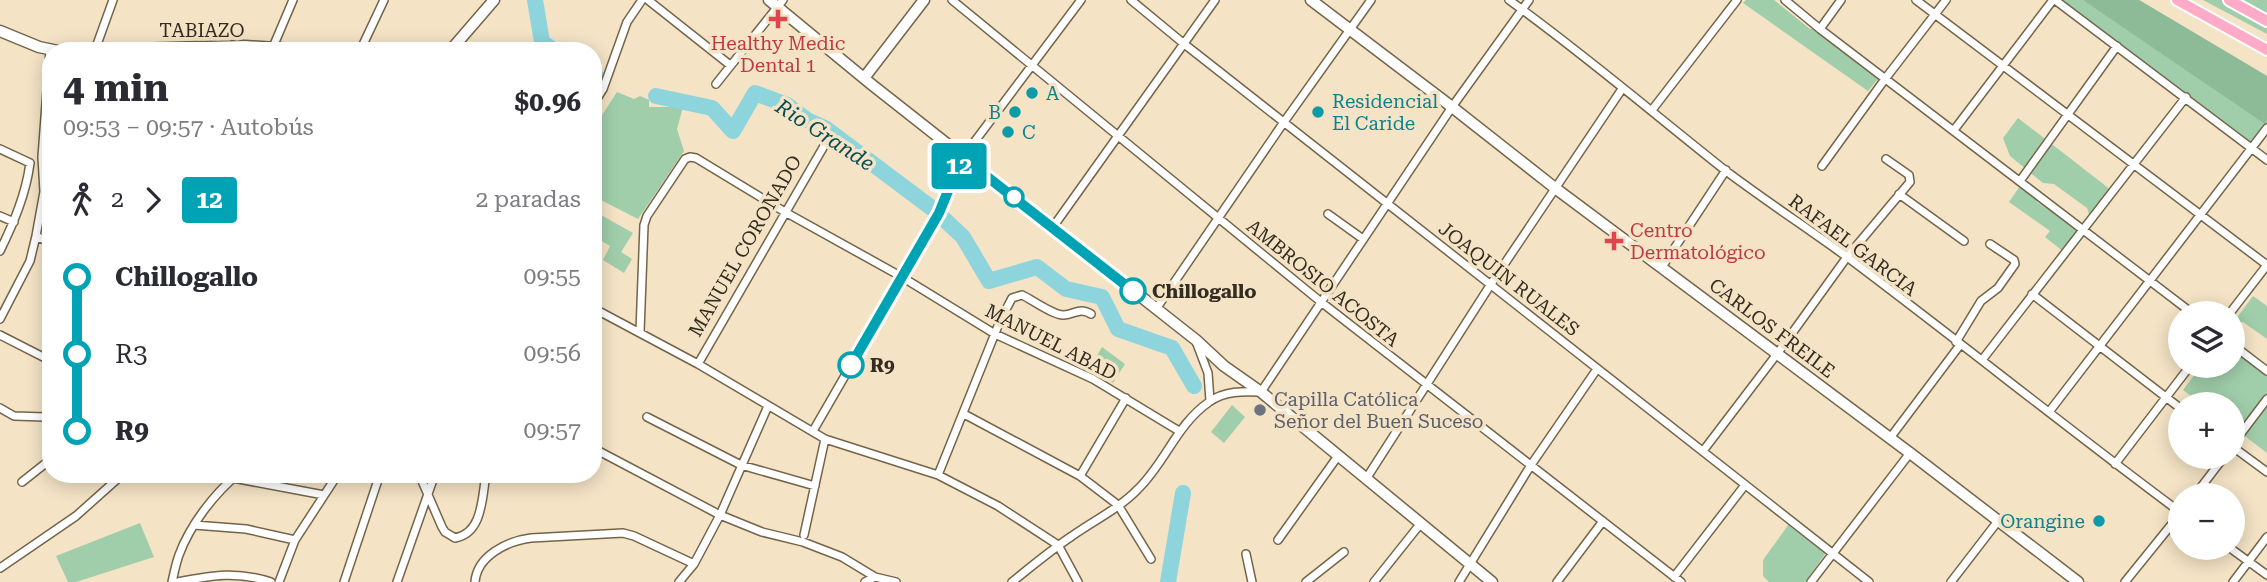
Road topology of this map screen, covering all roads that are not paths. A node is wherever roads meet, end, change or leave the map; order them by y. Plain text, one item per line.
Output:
1 (113, 0) edge
2 (293, 0) edge
3 (384, 0) edge
4 (494, 0) edge
5 (642, 0) edge
6 (648, 0) edge
7 (924, 0) edge
8 (952, 0) edge
9 (1081, 0) edge
10 (1131, 0) edge
11 (1215, 0) edge
12 (1311, 0) edge
13 (1371, 0) edge
14 (1509, 0) edge
15 (1529, 0) edge
16 (1737, 0) edge
17 (1785, 0) edge
18 (1841, 0) edge
19 (1916, 0) edge
20 (1946, 0) edge
21 (2054, 0) edge
22 (2177, 0) edge
23 (2229, 0) edge
24 (777, 2) edge
25 (1522, 9) junction
26 (1935, 15) junction
27 (2267, 20) edge
28 (1820, 29) junction
29 (0, 31) edge
30 (1350, 31) junction
31 (98, 42) edge
32 (275, 42) edge
33 (364, 42) edge
34 (458, 42) edge
35 (1184, 43) junction
36 (2117, 46) junction
37 (42, 47) edge
38 (2267, 50) edge
39 (730, 65) junction
40 (2004, 65) junction
41 (1032, 68) junction
42 (864, 78) junction
43 (1885, 79) junction
44 (716, 84) dead end
45 (1622, 89) junction
46 (602, 91) edge
47 (2186, 97) junction
48 (1452, 107) junction
49 (1651, 110) junction
50 (2068, 116) junction
51 (1284, 122) junction
52 (2267, 128) edge
53 (1954, 130) junction
54 (1118, 136) junction
55 (824, 146) dead end
56 (2252, 148) junction
57 (0, 149) edge
58 (42, 157) edge
59 (962, 157) junction
60 (1886, 159) dead end
61 (2267, 159) edge
62 (30, 163) junction
63 (2132, 164) junction
64 (1822, 166) dead end
65 (1726, 170) junction
66 (2020, 181) junction
67 (1555, 188) junction
68 (1899, 194) junction
69 (42, 203) edge
70 (1387, 203) junction
71 (785, 212) junction
72 (1328, 214) dead end
73 (2200, 215) junction
74 (0, 216) edge
75 (1217, 218) junction
76 (14, 222) junction
77 (1053, 227) junction
78 (2083, 229) junction
79 (36, 236) junction
80 (42, 239) edge
81 (1363, 239) junction
82 (1964, 241) dead end
83 (1990, 244) dead end
84 (0, 251) edge
85 (1846, 257) junction
86 (2267, 265) edge
87 (1662, 267) junction
88 (902, 277) junction
89 (2151, 280) junction
90 (1491, 284) junction
91 (2032, 294) junction
92 (2177, 301) edge
93 (2239, 301) edge
94 (1321, 302) junction
95 (1156, 309) junction
96 (602, 313) edge
97 (1091, 314) dead end
98 (0, 319) edge
99 (640, 332) junction
100 (995, 334) junction
101 (0, 335) edge
102 (1196, 340) junction
103 (1958, 343) junction
104 (2100, 346) junction
105 (1777, 354) junction
106 (2245, 355) edge
107 (42, 356) edge
108 (1982, 360) junction
109 (698, 364) junction
110 (1597, 369) junction
111 (2267, 372) edge
112 (2181, 378) edge
113 (1427, 386) junction
114 (1261, 392) junction
115 (2166, 397) junction
116 (1126, 398) junction
117 (2267, 400) edge
118 (1210, 401) junction
119 (768, 406) junction
120 (0, 408) edge
121 (2049, 412) junction
122 (964, 414) junction
123 (42, 417) edge
124 (647, 417) dead end
125 (2245, 430) edge
126 (813, 431) junction
127 (1179, 431) junction
128 (1890, 438) junction
129 (825, 439) junction
130 (1703, 451) junction
131 (602, 453) edge
132 (1910, 453) junction
133 (2245, 455) edge
134 (1338, 456) junction
135 (2115, 464) junction
136 (741, 465) junction
137 (1531, 465) junction
138 (42, 467) edge
139 (2215, 469) edge
140 (2267, 472) edge
141 (938, 475) junction
142 (1080, 476) junction
143 (1366, 480) junction
144 (22, 482) dead end
145 (113, 483) edge
146 (229, 483) edge
147 (268, 483) edge
148 (332, 483) edge
149 (377, 483) edge
150 (423, 483) edge
151 (433, 483) edge
152 (484, 483) edge
153 (2203, 483) edge
154 (1745, 485) junction
155 (815, 486) junction
156 (324, 495) junction
157 (429, 496) junction
158 (2168, 504) edge
159 (1118, 505) junction
160 (720, 515) junction
161 (1603, 521) junction
162 (1998, 521) junction
163 (1421, 523) junction
164 (194, 525) junction
165 (2168, 529) edge
166 (804, 534) dead end
167 (2267, 537) edge
168 (295, 540) junction
169 (1278, 540) dead end
170 (1058, 545) junction
171 (1344, 552) dead end
172 (1833, 553) junction
173 (1246, 554) dead end
174 (2245, 558) edge
175 (1151, 559) dead end
176 (2249, 561) junction
177 (694, 564) junction
178 (1470, 565) junction
179 (0, 568) edge
180 (2267, 575) edge
181 (875, 577) junction
182 (1677, 579) edge
183 (2130, 580) edge
184 (172, 582) edge
185 (178, 582) edge
186 (271, 582) edge
187 (279, 582) edge
188 (344, 582) edge
189 (397, 582) edge
190 (475, 582) edge
191 (679, 582) edge
192 (865, 582) edge
193 (896, 582) edge
194 (1012, 582) edge
195 (1078, 582) edge
196 (1252, 582) edge
197 (1306, 582) edge
198 (1374, 582) edge
199 (1459, 582) edge
200 (1492, 582) edge
201 (1557, 582) edge
202 (1811, 582) edge
203 (1869, 582) edge
204 (1951, 582) edge
205 (2078, 582) edge
206 (2233, 582) edge

1 - 31 street
2 - 32 street
3 - 33 street
4 - 34 street
5 - 46 street
6 - 39 street
7 - 42 street
8 - 41 street, AMBROSIO ACOSTA
9 - 41 street
10 - 35 street, JOAQUIN RUALES
11 - 35 street
12 - 30 street, CARLOS FREILE
13 - 30 street
14 - 25 street, RAFAEL GARCIA
15 - 25 street
16 - 49 street
17 - 28 street
18 - 28 street
19 - 26 street
20 - 26 street
21 - 36 street
21 - 40 street
22 - 38 main road
23 - 27 main road
24 - 39 street
24 - 42 street
25 - 45 street, RAFAEL GARCIA
25 - 48 street
26 - 40 street
26 - 43 street
28 - 43 street
29 - 37 street, TABIAZO
30 - 48 street, CARLOS FREILE
30 - 51 street
35 - 51 street, JOAQUIN RUALES
35 - 54 street
36 - 47 street
36 - 50 street
39 - 44 street
40 - 50 street
40 - 53 street
41 - 54 street, AMBROSIO ACOSTA
41 - 59 street
42 - 59 street
43 - 53 street
43 - 64 street
45 - 49 street, RAFAEL GARCIA
45 - 67 street
47 - 56 street
47 - 63 street
48 - 67 street, CARLOS FREILE
48 - 70 street
49 - 65 street, RAFAEL GARCIA
50 - 63 street
50 - 66 street
51 - 70 street, JOAQUIN RUALES
51 - 75 street
52 - 56 street
53 - 66 street
54 - 75 street, AMBROSIO ACOSTA
54 - 77 street
55 - 71 street, MANUEL CORONADO
56 - 61 street
56 - 73 street
57 - 62 street
58 - 62 street
59 - 77 street
59 - 88 street
60 - 68 street
62 - 76 street
63 - 73 street
63 - 78 street
65 - 85 street, RAFAEL GARCIA
65 - 87 street
66 - 78 street
67 - 87 street, CARLOS FREILE
67 - 90 street
68 - 82 street
68 - 85 street
69 - 79 street
70 - 81 street
70 - 90 street, JOAQUIN RUALES
71 - 88 street, MANUEL ABAD
71 - 99 street, MANUEL ABAD
71 - 109 street, MANUEL CORONADO
72 - 81 street
73 - 86 street
73 - 89 street
74 - 76 street
75 - 94 street, AMBROSIO ACOSTA
75 - 95 street
76 - 84 street
77 - 95 street
78 - 89 street
78 - 91 street
79 - 80 street
79 - 98 street
81 - 94 street
83 - 103 street
85 - 103 street, RAFAEL GARCIA
85 - 105 street
86 - 93 street
87 - 105 street, CARLOS FREILE
88 - 100 street, MANUEL ABAD
88 - 126 street
89 - 92 street
89 - 104 street
90 - 110 street, JOAQUIN RUALES
90 - 113 street
91 - 104 street
91 - 108 street
94 - 113 street, AMBROSIO ACOSTA
94 - 114 street
95 - 102 street
96 - 99 street
97 - 100 street
99 - 109 street
100 - 116 street, MANUEL ABAD
100 - 122 street
101 - 107 street
102 - 114 street
102 - 118 street
103 - 108 street, RAFAEL GARCIA
103 - 128 street
104 - 115 street
104 - 121 street
105 - 128 street, CARLOS FREILE
105 - 130 street
106 - 111 street
108 - 121 street, RAFAEL GARCIA
109 - 119 street
110 - 130 street, JOAQUIN RUALES
110 - 137 street
112 - 115 street
113 - 137 street, AMBROSIO ACOSTA
113 - 143 street
114 - 118 street
114 - 134 street
115 - 135 street
116 - 127 street, MANUEL ABAD
116 - 142 street
117 - 125 street
118 - 127 street
119 - 126 street
119 - 136 street
120 - 123 street
121 - 135 street, RAFAEL GARCIA
122 - 141 street
122 - 142 street
124 - 136 street
126 - 129 street
127 - 159 street
128 - 132 street, CARLOS FREILE
129 - 141 street
129 - 155 street
130 - 154 street, JOAQUIN RUALES
131 - 160 street
132 - 162 street, CARLOS FREILE
132 - 172 street
133 - 140 street
134 - 143 street
134 - 169 street
135 - 158 street, RAFAEL GARCIA
136 - 155 street
136 - 160 street
137 - 161 street, AMBROSIO ACOSTA
137 - 178 street
138 - 144 street
139 - 153 street
141 - 170 street
142 - 159 street
143 - 163 street
145 - 179 street
146 - 164 street
147 - 156 street
148 - 156 street
149 - 188 street
150 - 157 street
151 - 157 street
152 - 157 street
154 - 172 street, JOAQUIN RUALES
154 - 182 street
155 - 166 street
156 - 168 street
157 - 189 street
159 - 170 street
159 - 175 street
160 - 177 street
160 - 181 street
161 - 182 street, AMBROSIO ACOSTA
161 - 201 street
162 - 204 street
162 - 205 street, CARLOS FREILE
163 - 178 street
163 - 198 street
164 - 168 street
164 - 184 street
165 - 183 street
167 - 176 street
168 - 187 street
170 - 194 street
170 - 195 street
171 - 197 street
172 - 202 street
172 - 203 street, JOAQUIN RUALES
173 - 196 street
174 - 176 street
176 - 180 street
176 - 206 street
177 - 190 street
177 - 191 street
178 - 199 street
178 - 200 street
181 - 192 street
181 - 193 street
185 - 186 street

